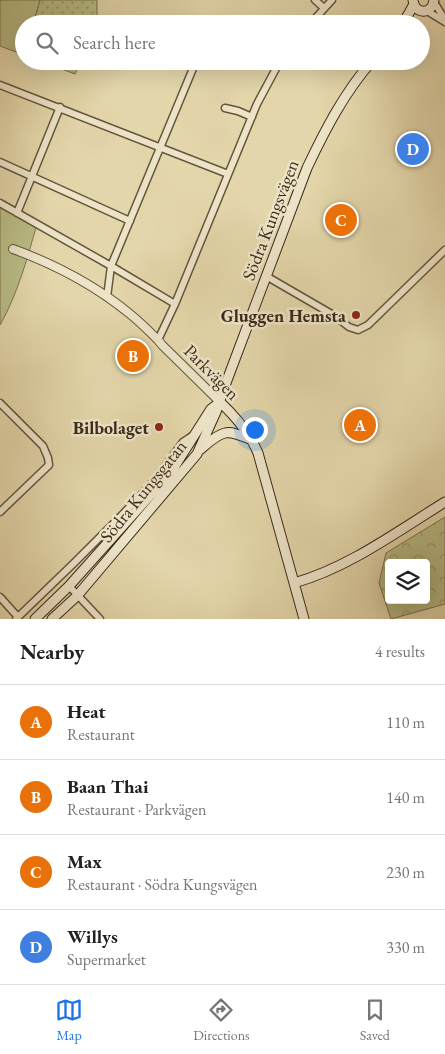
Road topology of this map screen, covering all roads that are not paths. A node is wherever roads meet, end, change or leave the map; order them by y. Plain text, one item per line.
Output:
1 (315, 0) edge
2 (332, 0) edge
3 (413, 1) edge
4 (434, 1) edge
5 (324, 8) junction
6 (425, 11) junction
7 (318, 15) edge
8 (408, 15) edge
9 (419, 15) edge
10 (445, 21) edge
11 (192, 70) edge
12 (275, 70) edge
13 (365, 70) edge
14 (0, 85) edge
15 (60, 107) junction
16 (225, 108) dead end
17 (252, 117) junction
18 (161, 147) junction
19 (0, 162) edge
20 (228, 174) junction
21 (33, 176) junction
22 (0, 203) edge
23 (17, 213) junction
24 (130, 221) junction
25 (13, 249) dead end
26 (445, 250) edge
27 (111, 266) junction
28 (266, 276) junction
29 (106, 297) junction
30 (176, 304) junction
31 (158, 340) junction
32 (220, 402) junction
33 (0, 403) edge
34 (198, 432) junction
35 (253, 440) junction
36 (199, 450) junction
37 (445, 502) edge
38 (0, 512) edge
39 (294, 583) junction
40 (69, 586) junction
41 (77, 596) junction
42 (0, 597) edge
43 (17, 618) edge
44 (35, 619) edge
45 (52, 619) edge
46 (100, 619) edge
47 (304, 619) edge

1 - 5 street
2 - 5 street
3 - 6 main road
3 - 8 main road
4 - 6 main road
4 - 10 street
5 - 7 street
6 - 9 main road
6 - 10 street
11 - 18 street
12 - 17 street
13 - 28 main road, Södra Kungsvägen
14 - 15 street
15 - 18 street
15 - 21 street
16 - 17 street
17 - 20 street
18 - 20 street
18 - 24 street
19 - 21 street
20 - 30 street
21 - 23 street
21 - 24 street
22 - 23 street
23 - 27 street
24 - 27 street
25 - 29 street, Parkvägen
26 - 28 street
27 - 29 street
27 - 30 street
28 - 32 main road, Södra Kungsvägen
29 - 31 street, Parkvägen
30 - 31 street
31 - 32 street, Parkvägen
32 - 34 main road, Södra Kungsgatan
32 - 35 main road, Parkvägen
32 - 36 main road, Södra Kungsgatan
33 - 38 street
34 - 40 main road, Södra Kungsgatan
34 - 43 street, Södra Kungsgatan
35 - 36 main road
35 - 39 main road, Parkvägen
36 - 41 main road, Södra Kungsgatan
37 - 39 main road
39 - 47 main road, Parkvägen
40 - 41 street
40 - 44 main road, Södra Kungsgatan
41 - 45 main road, Södra Kungsgatan
41 - 46 street
42 - 43 street

